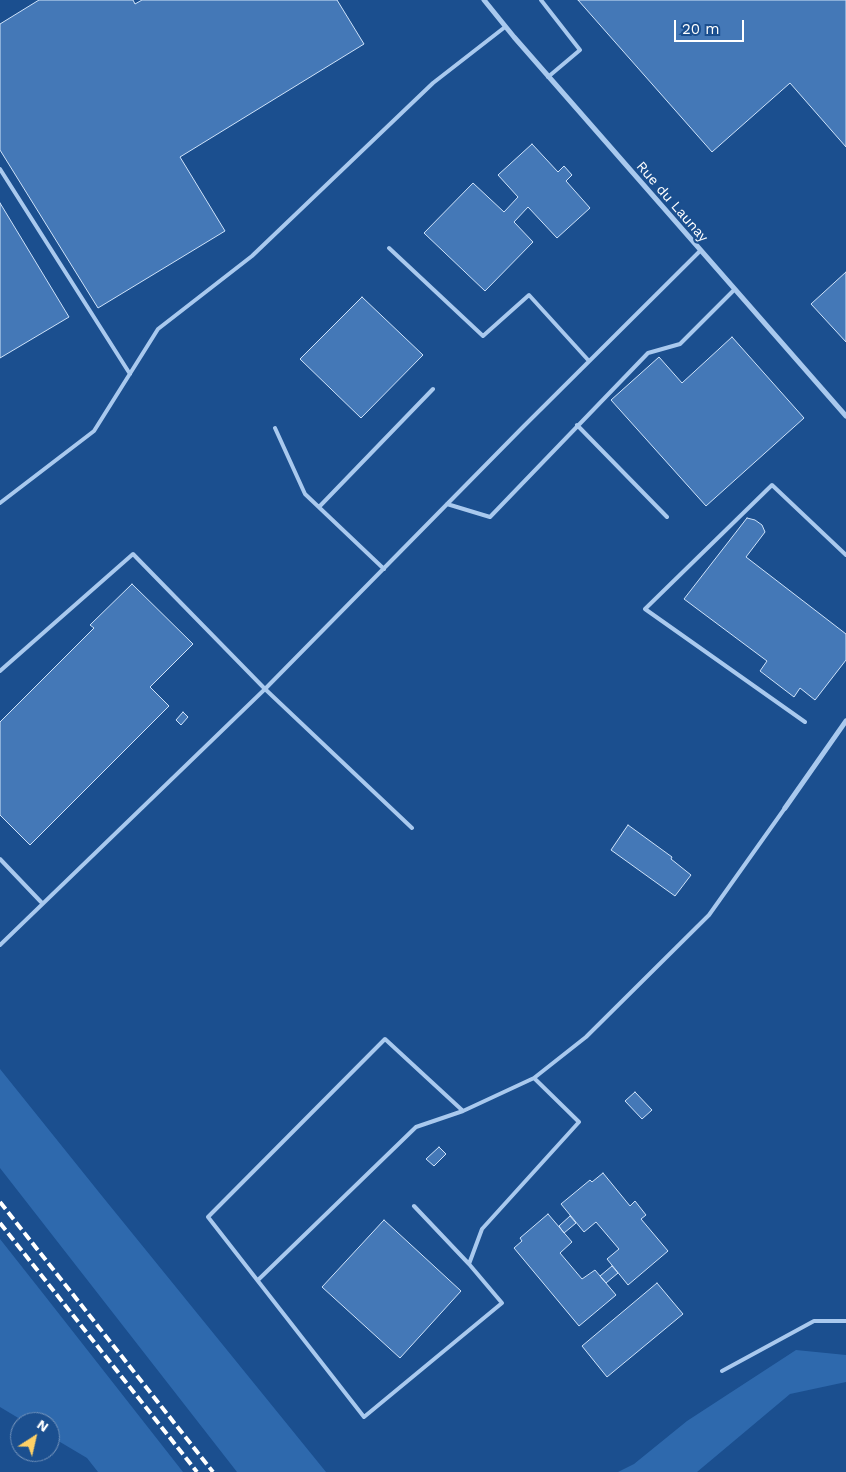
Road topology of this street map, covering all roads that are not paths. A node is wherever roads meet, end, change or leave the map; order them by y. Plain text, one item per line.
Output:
1 (484, 0) edge
2 (541, 0) edge
3 (505, 27) junction
4 (548, 77) junction
5 (0, 169) edge
6 (389, 248) dead end
7 (700, 251) junction
8 (734, 290) junction
9 (589, 361) junction
10 (130, 374) junction
11 (433, 389) dead end
12 (846, 416) edge
13 (577, 425) junction
14 (276, 428) dead end
15 (0, 503) edge
16 (447, 504) junction
17 (320, 507) junction
18 (667, 517) dead end
19 (846, 555) edge
20 (384, 569) junction
21 (0, 671) edge
22 (265, 689) junction
23 (846, 721) edge
24 (805, 722) dead end
25 (785, 808) joint
26 (412, 828) dead end
27 (0, 859) edge
28 (42, 903) junction
29 (0, 945) edge
30 (534, 1078) junction
31 (462, 1111) junction
32 (414, 1206) dead end
33 (469, 1264) junction
34 (258, 1280) junction
35 (846, 1320) edge
36 (722, 1371) dead end

1 - 3 street, Rue du Launay
2 - 4 lane
3 - 4 street, Rue du Launay
3 - 10 lane
4 - 7 street, Rue du Launay
5 - 10 lane
6 - 9 lane
7 - 8 street, Rue du Launay
7 - 9 lane
8 - 12 street, Rue du Launay
8 - 13 lane
9 - 16 lane
10 - 15 lane
11 - 17 lane
13 - 16 lane
13 - 18 lane
14 - 17 lane
16 - 20 lane
17 - 20 lane
19 - 24 lane
20 - 22 lane
21 - 22 lane
22 - 26 lane
22 - 28 lane
23 - 25 street
25 - 30 lane
27 - 28 lane
28 - 29 lane
30 - 31 lane
30 - 33 lane
31 - 34 lane
31 - 34 lane
32 - 33 lane
33 - 34 lane
35 - 36 lane

